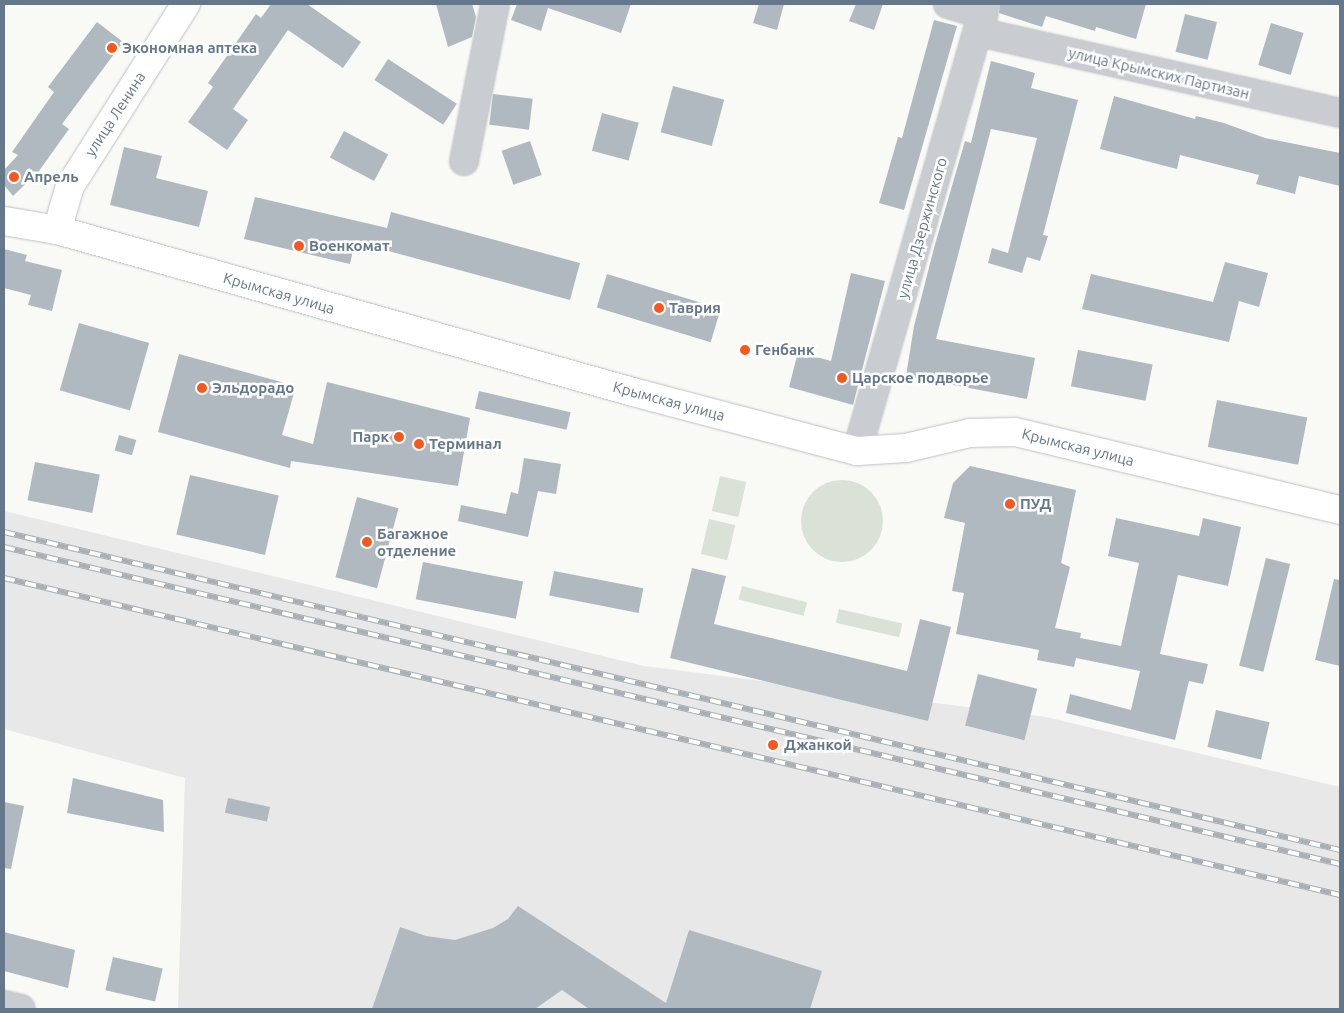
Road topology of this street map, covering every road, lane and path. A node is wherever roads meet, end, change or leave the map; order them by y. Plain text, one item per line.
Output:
1 (186, 4) edge
2 (495, 4) edge
3 (948, 4) edge
4 (982, 17) edge
5 (1340, 113) edge
6 (464, 161) dead end
7 (4, 221) edge
8 (57, 230) junction
9 (858, 451) junction
10 (1340, 510) edge
11 (4, 1005) edge
12 (21, 1009) edge

1 - 8 main road, улица Ленина
2 - 6 street
3 - 4 street, улица Крымских Партизан
4 - 5 street, улица Крымских Партизан
4 - 9 street, улица Дзержинского
7 - 8 main road, Крымская улица
8 - 9 main road, Крымская улица
9 - 10 main road, Крымская улица
11 - 12 street

